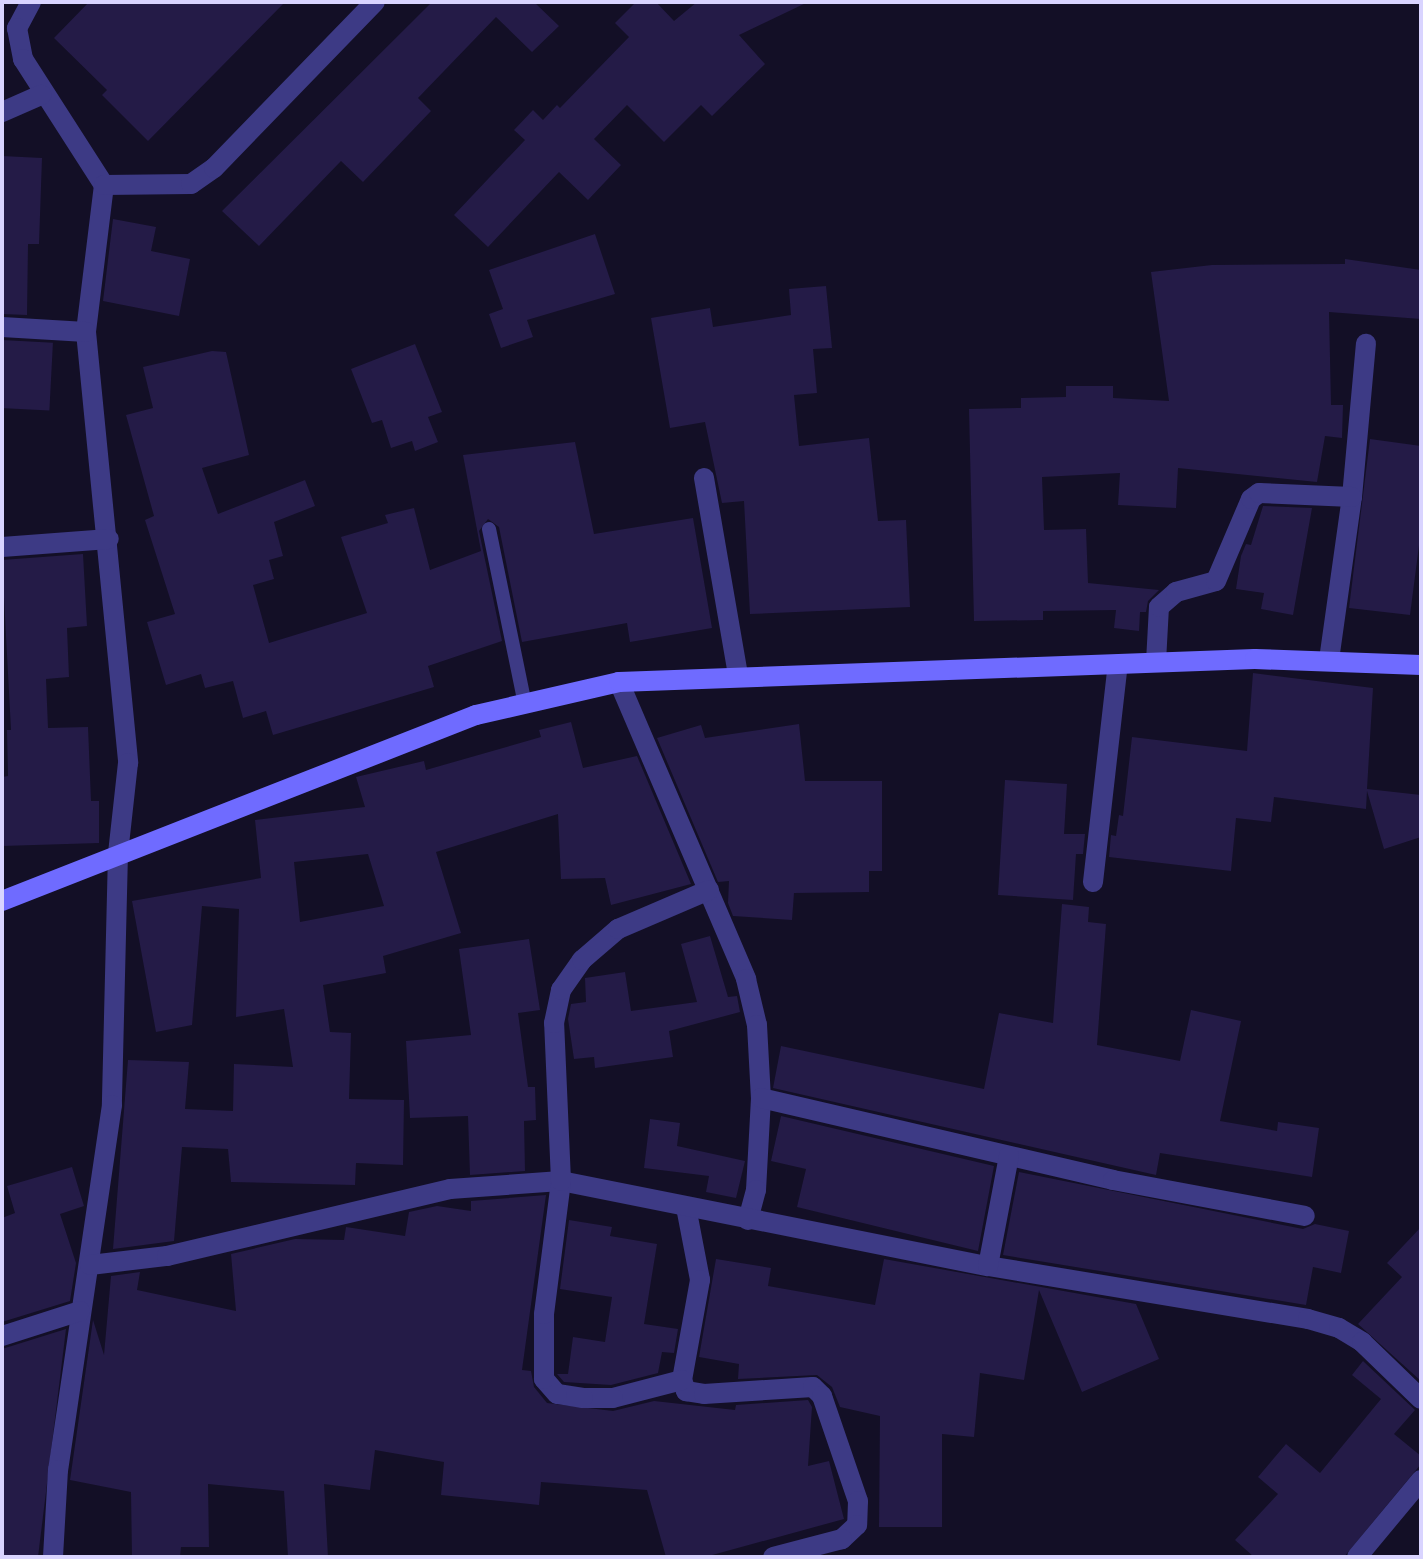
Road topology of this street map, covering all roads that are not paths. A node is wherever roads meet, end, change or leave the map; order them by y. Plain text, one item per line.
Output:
1 (31, 2) edge
2 (375, 2) edge
3 (41, 95) junction
4 (2, 112) edge
5 (104, 185) junction
6 (2, 327) edge
7 (86, 332) junction
8 (1366, 344) dead end
9 (704, 478) dead end
10 (1352, 497) junction
11 (489, 529) dead end
12 (109, 539) junction
13 (2, 547) edge
14 (1329, 660) junction
15 (1156, 662) junction
16 (1118, 664) junction
17 (1421, 665) edge
18 (738, 674) junction
19 (619, 682) junction
20 (525, 705) junction
21 (118, 853) junction
22 (1093, 882) dead end
23 (709, 890) junction
24 (2, 901) edge
25 (761, 1098) junction
26 (1009, 1156) junction
27 (561, 1181) junction
28 (686, 1207) junction
29 (1305, 1216) dead end
30 (748, 1220) junction
31 (90, 1265) junction
32 (988, 1266) junction
33 (80, 1311) junction
34 (2, 1336) edge
35 (682, 1380) junction
36 (1421, 1399) edge
37 (1421, 1480) edge
38 (1359, 1556) edge
39 (53, 1557) edge
40 (773, 1557) edge

1 - 3 street
2 - 5 street
3 - 4 street
3 - 5 street
5 - 7 street
6 - 7 street
7 - 12 street
8 - 10 street
9 - 18 street
10 - 14 street
10 - 15 street
11 - 20 lane
12 - 13 street
12 - 21 street
14 - 15 street
14 - 17 street
15 - 16 street
16 - 18 street
16 - 22 street
18 - 19 street
19 - 20 street
19 - 23 street
20 - 21 street
21 - 24 street
21 - 31 street
23 - 25 street
23 - 27 street
25 - 26 street
25 - 30 street
26 - 29 street
26 - 32 street
27 - 28 street
27 - 31 street
27 - 35 street
28 - 30 street
28 - 35 street
30 - 32 street
31 - 33 street
32 - 36 street
33 - 34 street
33 - 39 street
35 - 40 street
37 - 38 street

